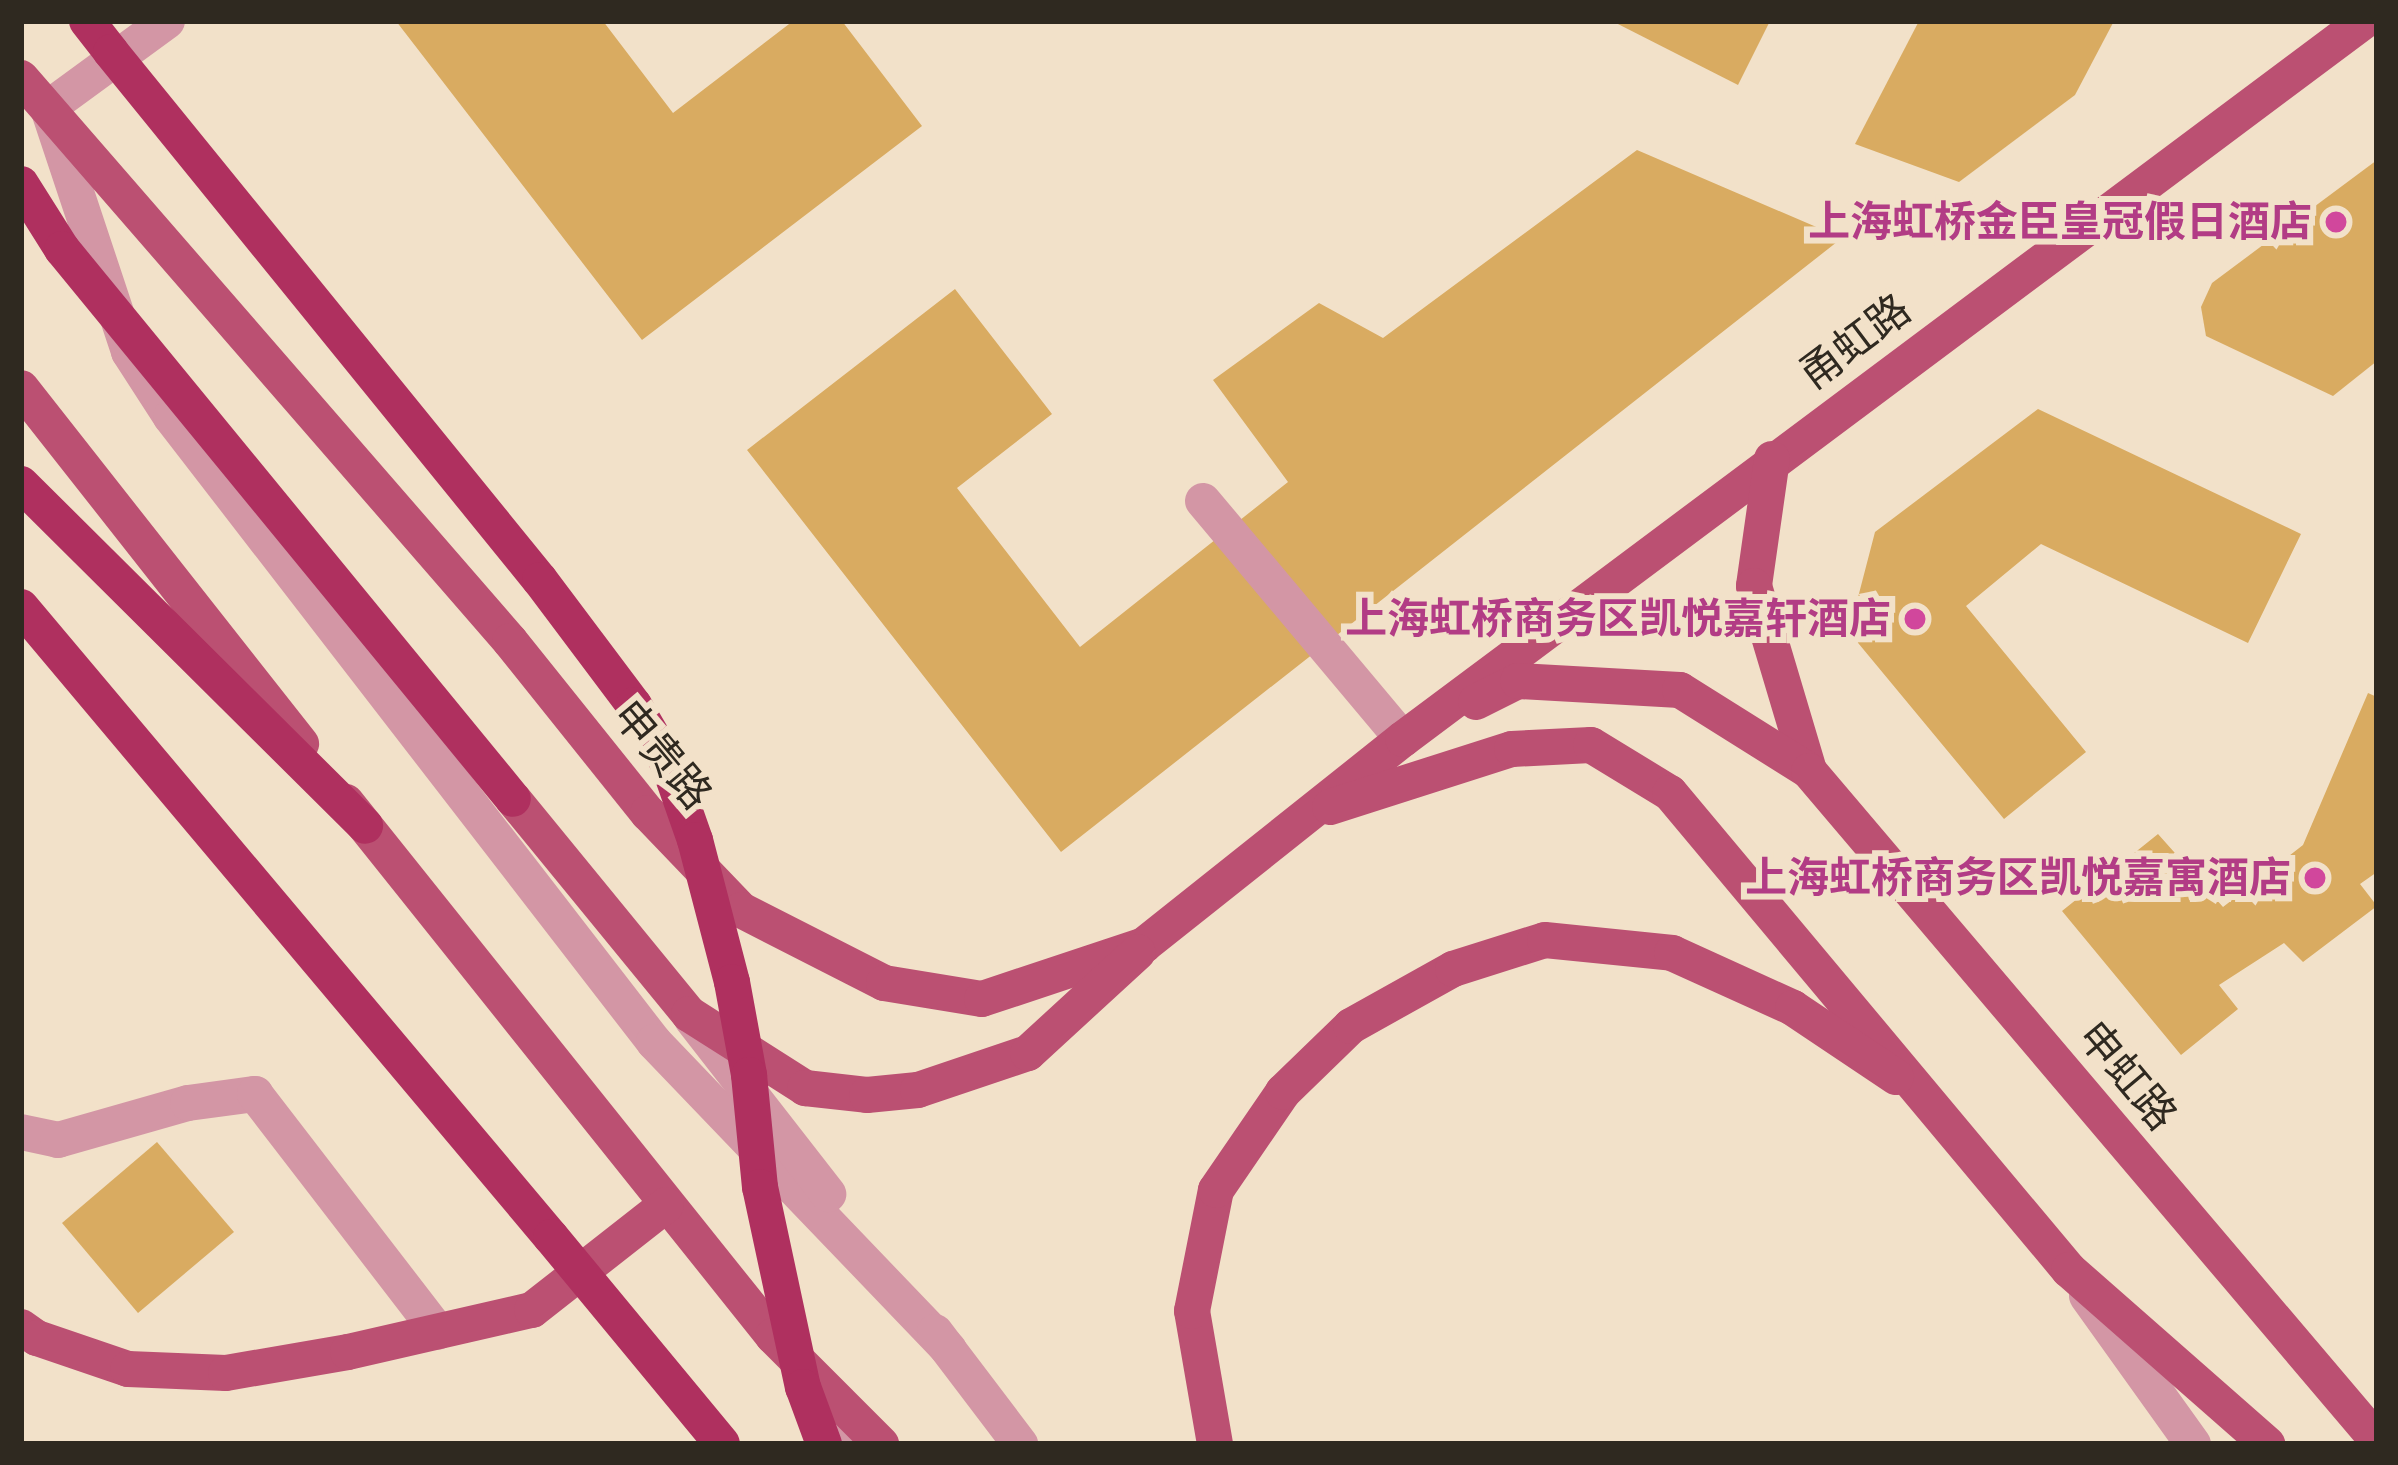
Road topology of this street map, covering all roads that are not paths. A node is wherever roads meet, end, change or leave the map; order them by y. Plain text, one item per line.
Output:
1 (86, 21) edge
2 (167, 21) edge
3 (2364, 21) edge
4 (21, 78) edge
5 (48, 108) junction
6 (21, 184) edge
7 (21, 207) edge
8 (62, 249) junction
9 (21, 388) edge
10 (1772, 460) junction
11 (21, 484) edge
12 (1204, 500) dead end
13 (21, 608) edge
14 (21, 640) edge
15 (1402, 739) junction
16 (1809, 771) junction
17 (513, 799) joint
18 (1310, 814) junction
19 (365, 826) junction
20 (232, 854) junction
21 (1144, 945) junction
22 (688, 1014) junction
23 (1934, 1102) junction
24 (21, 1132) edge
25 (666, 1205) junction
26 (2068, 1270) junction
27 (21, 1327) edge
28 (438, 1332) junction
29 (773, 1336) junction
30 (949, 1350) junction
31 (2377, 1440) edge
32 (722, 1444) edge
33 (824, 1444) edge
34 (853, 1444) edge
35 (881, 1444) edge
36 (1020, 1444) edge
37 (1215, 1444) edge
38 (2193, 1444) edge
39 (2267, 1444) edge

1 - 33 highway, bridge
2 - 5 street
3 - 10 main road, 甬虹路
4 - 5 main road, 申贵路
5 - 21 main road, 申贵路
5 - 30 street
6 - 8 highway
7 - 8 highway
8 - 17 highway, bridge
9 - 19 main road
10 - 15 main road, 甬虹路
10 - 16 main road, 申虹路
11 - 19 highway
12 - 15 street
13 - 20 highway
14 - 20 highway
15 - 16 main road, 申虹路
15 - 18 main road, 申贵路
16 - 31 main road, 申虹路
17 - 22 main road
18 - 21 main road, 申贵路
18 - 23 main road
19 - 25 main road
20 - 32 highway, bridge
21 - 22 main road
22 - 30 street
23 - 26 main road
23 - 37 main road
24 - 28 street
25 - 28 main road
25 - 29 main road
26 - 38 street
26 - 39 main road
27 - 28 main road
29 - 34 street
29 - 35 main road
30 - 36 street

